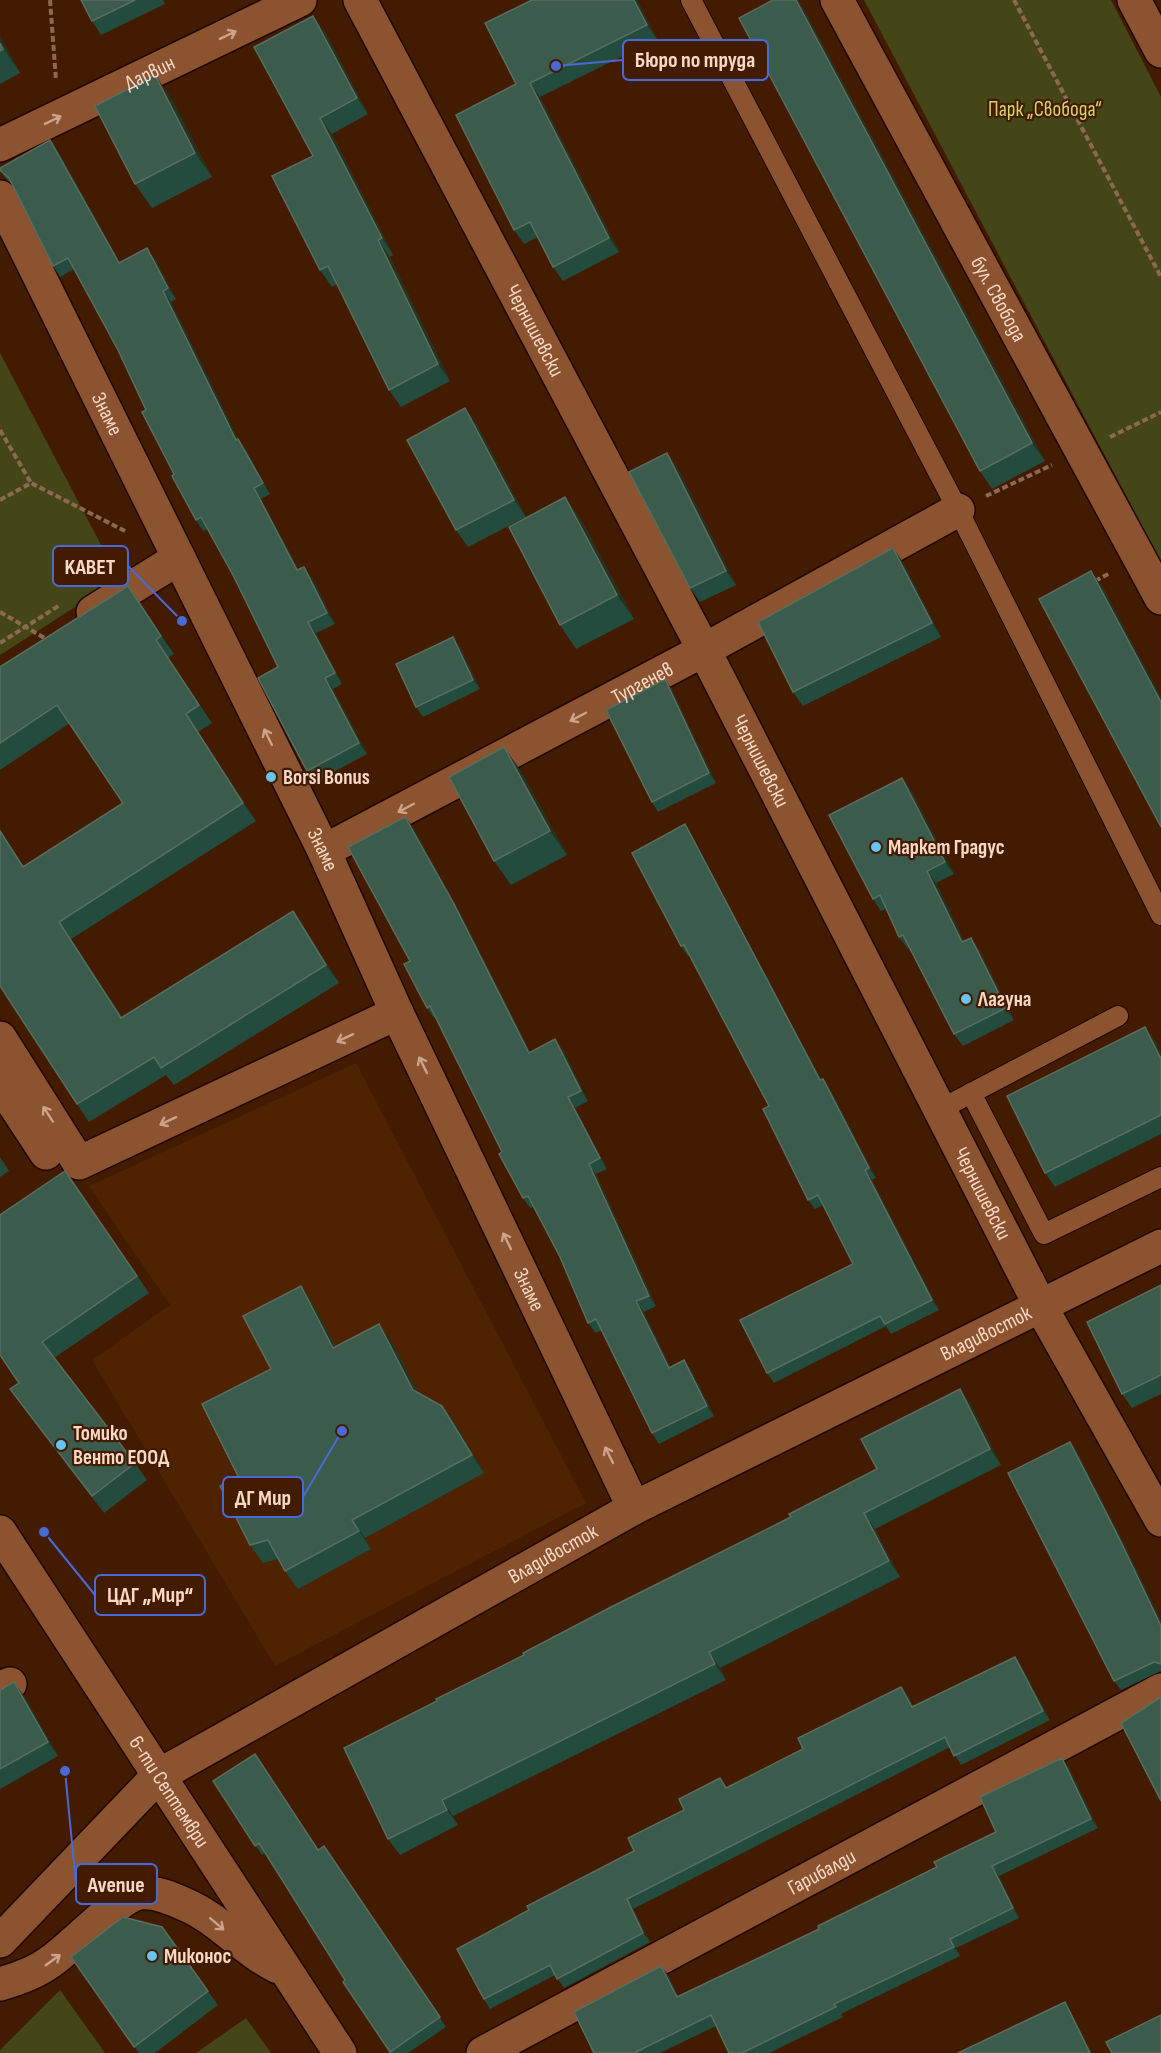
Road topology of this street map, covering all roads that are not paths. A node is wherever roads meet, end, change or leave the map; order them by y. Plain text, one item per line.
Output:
1 (300, 0) edge
2 (360, 0) edge
3 (691, 0) edge
4 (837, 0) edge
5 (1134, 0) edge
6 (1161, 51) edge
7 (0, 145) edge
8 (0, 197) edge
9 (958, 510) junction
10 (179, 558) junction
11 (1161, 597) edge
12 (48, 640) edge
13 (704, 650) junction
14 (324, 851) junction
15 (1161, 915) edge
16 (398, 1013) junction
17 (1118, 1016) dead end
18 (0, 1038) edge
19 (0, 1083) edge
20 (971, 1093) junction
21 (939, 1110) junction
22 (46, 1153) dead end
23 (1161, 1177) edge
24 (1161, 1246) edge
25 (1041, 1307) junction
26 (634, 1508) junction
27 (1161, 1520) edge
28 (0, 1532) edge
29 (1161, 1690) edge
30 (158, 1776) junction
31 (0, 1941) edge
32 (285, 1970) junction
33 (0, 1984) edge
34 (340, 2053) edge
35 (483, 2053) edge

7 -> 1 street, Дарвин
2 - 13 street, Чернишевски
3 - 9 lane
4 - 11 street, бул. Свобода
5 - 6 street
8 - 10 street, Знаме
9 - 13 street, Тургенев
9 - 15 lane
10 - 12 street
14 -> 10 street, Знаме
13 -> 14 street, Тургенев
13 - 21 street, Чернишевски
14 - 16 street, Знаме
16 -> 18 street
26 -> 16 street, Знаме
17 - 20 lane
19 - 22 street
20 - 21 lane
20 - 23 lane
21 - 25 street, Чернишевски
24 - 25 street, Владивосток
25 - 26 street, Владивосток
25 - 27 street, Чернишевски
26 - 30 street, Владивосток
28 - 30 street, 6-ти Септември
29 - 35 street, Гарибалди
30 - 31 street, Владивосток
30 - 32 street, 6-ти Септември
33 -> 32 street
32 - 34 street, 6-ти Септември

